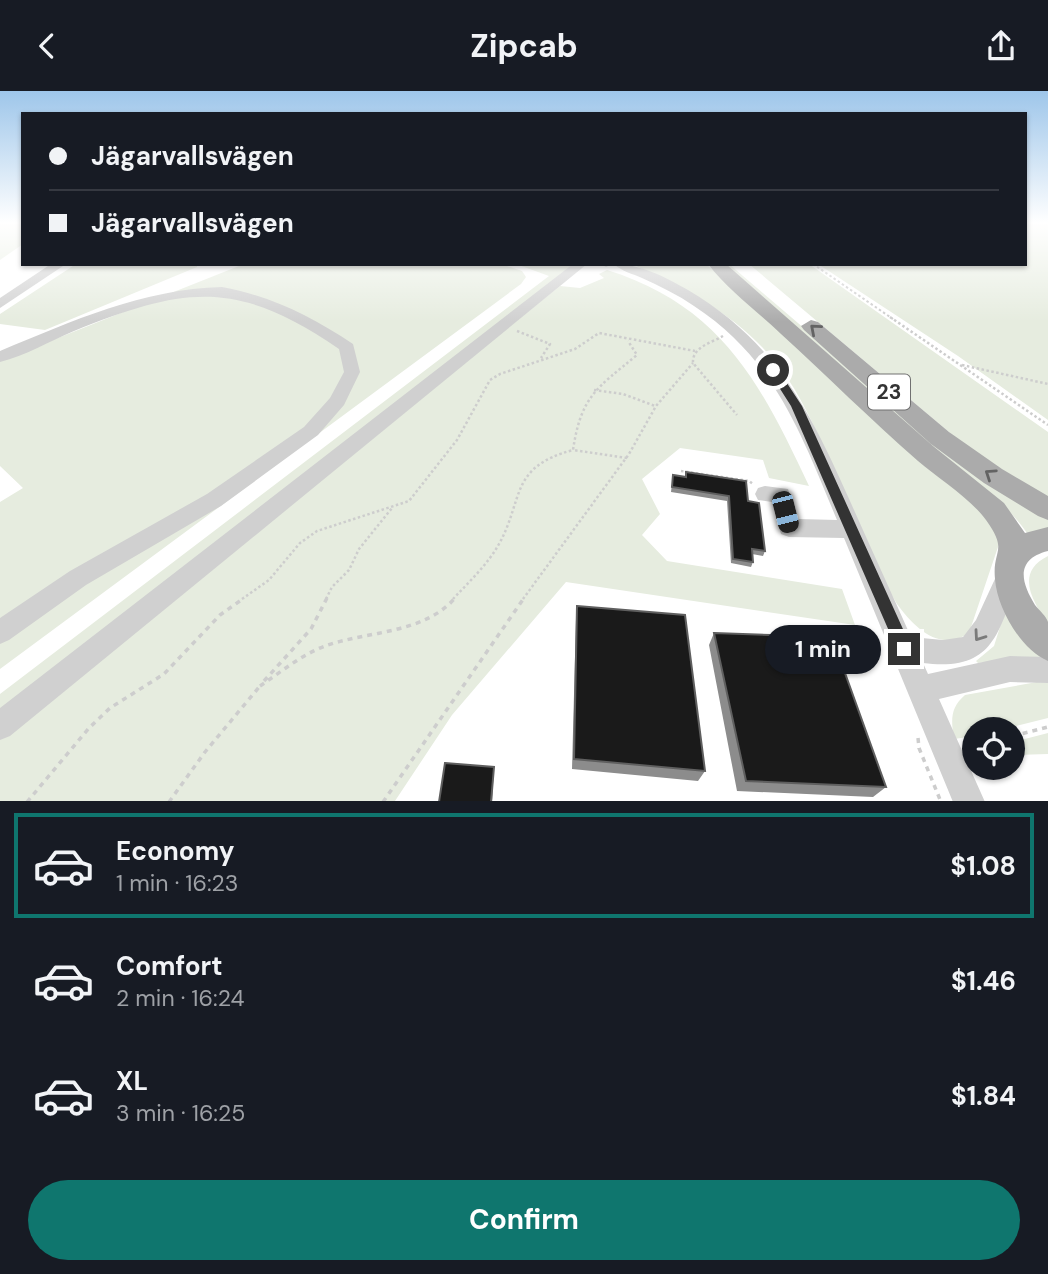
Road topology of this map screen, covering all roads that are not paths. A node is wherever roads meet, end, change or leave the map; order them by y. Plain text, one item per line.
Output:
1 (57, 266) edge
2 (578, 266) edge
3 (619, 266) edge
4 (718, 266) edge
5 (740, 266) edge
6 (0, 304) edge
7 (5, 351) edge
8 (765, 494) road end
9 (1048, 509) edge
10 (851, 529) junction
11 (1048, 538) edge
12 (1011, 565) junction
13 (0, 632) edge
14 (1048, 645) edge
15 (904, 649) junction
16 (1048, 670) edge
17 (921, 689) junction
18 (0, 726) edge
19 (969, 801) edge

1 - 6 street
2 - 18 street
3 - 10 street
4 - 12 main road, 23
9 -> 5 main road, 23
7 - 13 street
8 - 10 street
10 - 15 street
11 - 12 main road
12 - 14 main road, 23
12 -> 15 street
15 - 17 street
16 - 17 street
17 - 19 street

